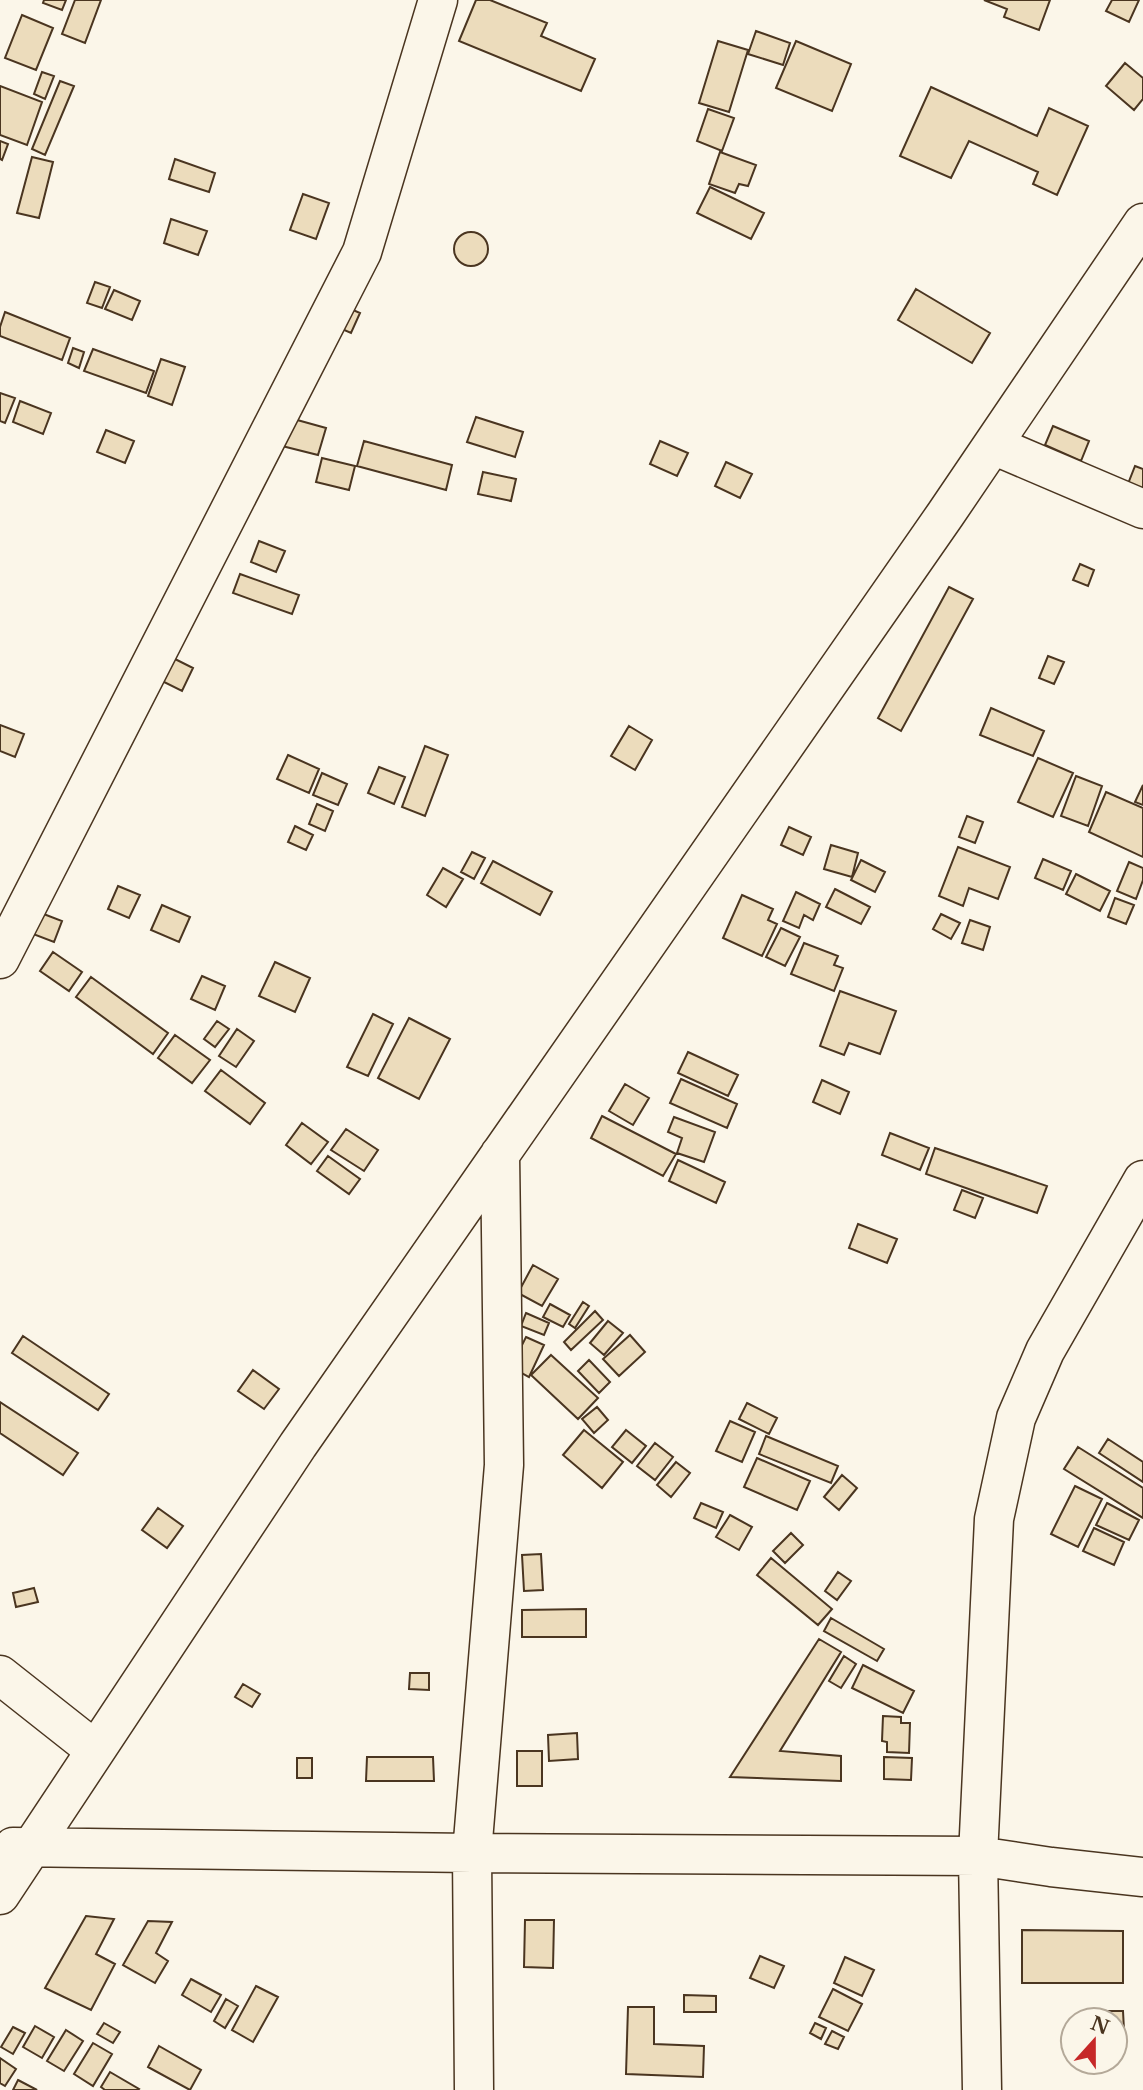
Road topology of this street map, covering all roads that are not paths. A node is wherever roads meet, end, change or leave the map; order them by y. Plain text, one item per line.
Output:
1 (438, 0) edge
2 (1143, 223) edge
3 (993, 445) junction
4 (1143, 509) edge
5 (0, 959) edge
6 (500, 1154) junction
7 (1143, 1180) edge
8 (0, 1675) edge
9 (95, 1750) junction
10 (16, 1847) edge
11 (472, 1853) junction
12 (978, 1856) junction
13 (1143, 1877) edge
14 (0, 1895) edge
15 (474, 2090) edge
16 (982, 2090) edge

1 - 5 street
2 - 3 street
3 - 4 street
3 - 6 street
6 - 9 street
6 - 11 street
7 - 12 street
8 - 9 street
9 - 10 street
10 - 11 street
10 - 14 street
11 - 12 street
11 - 15 street
12 - 13 street
12 - 16 street

